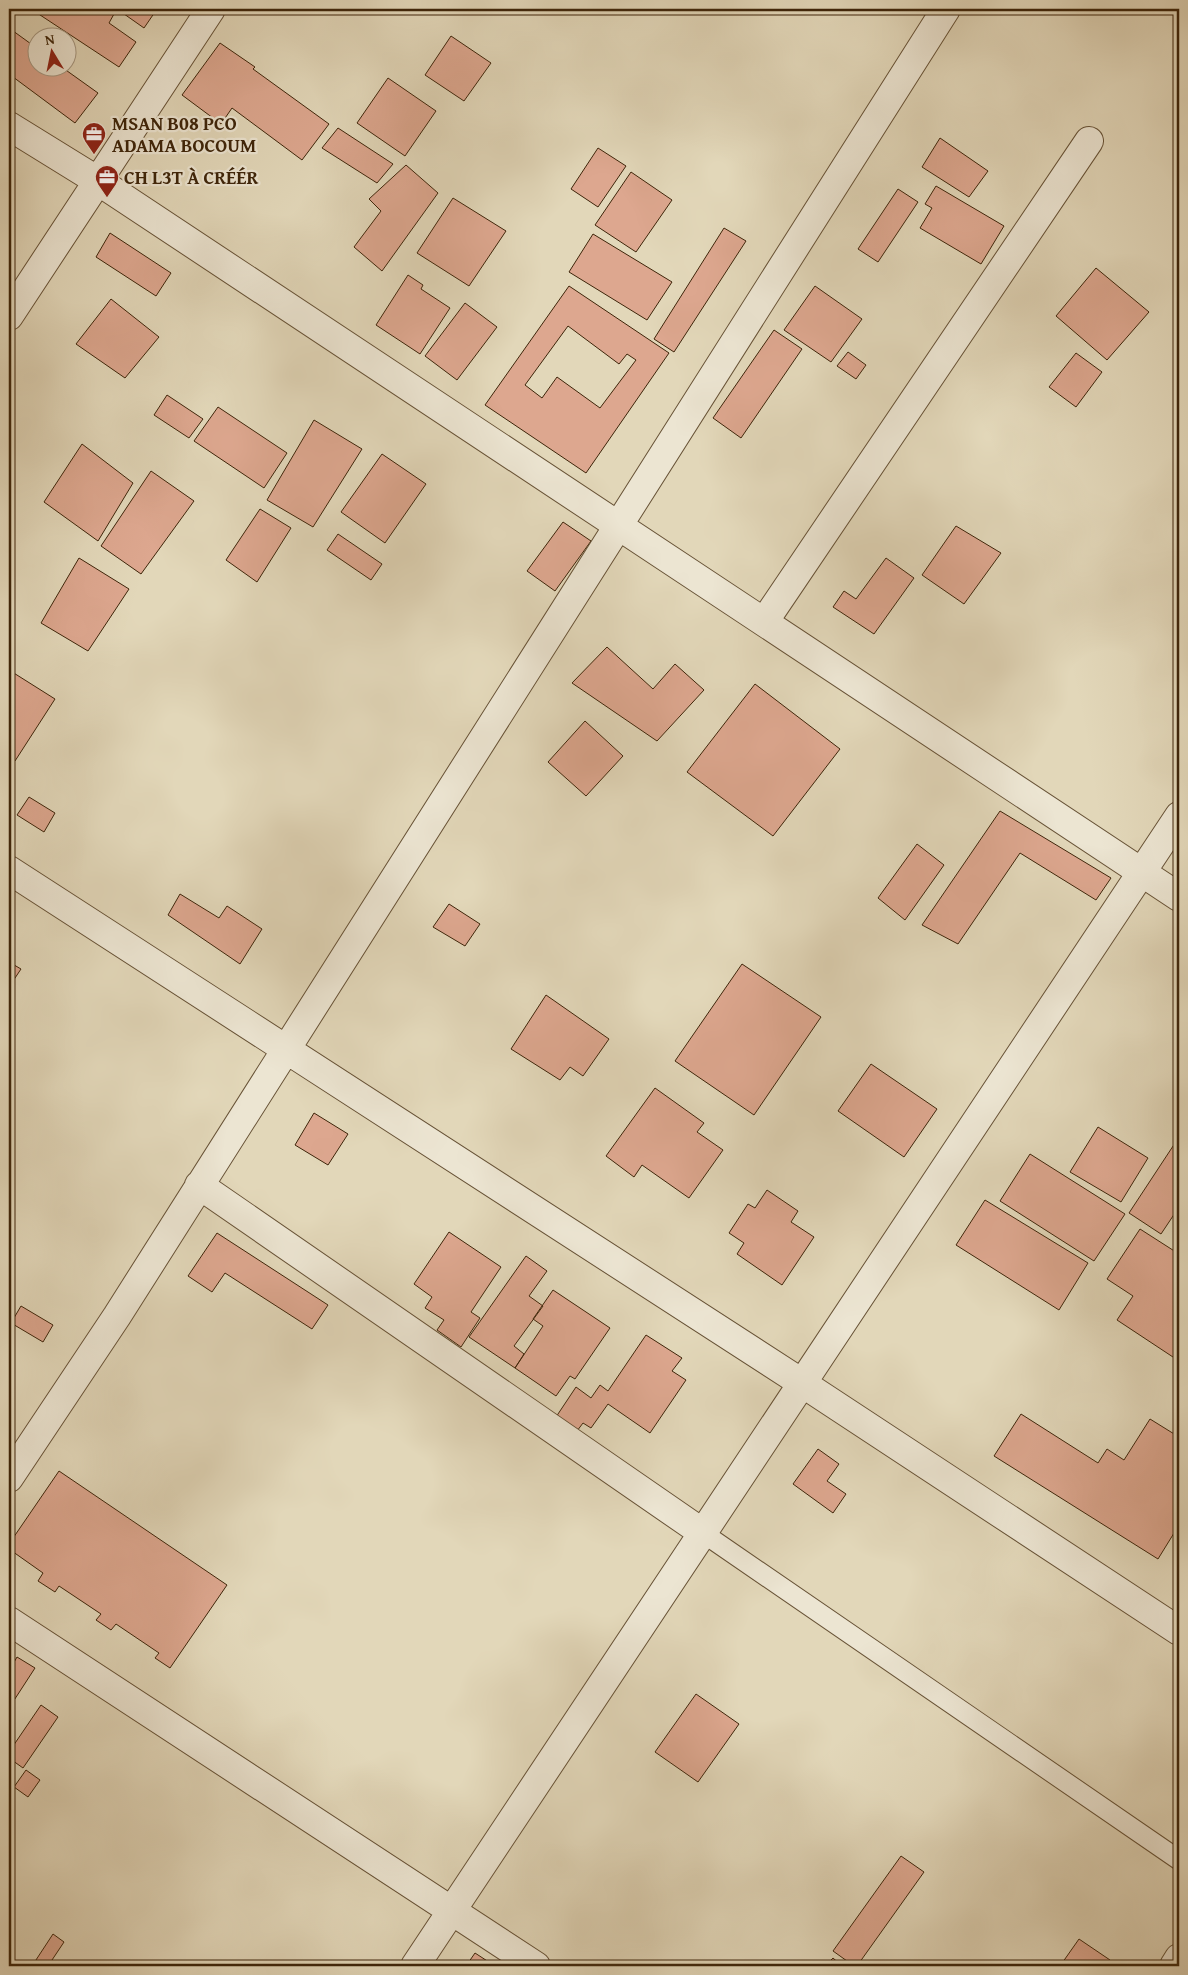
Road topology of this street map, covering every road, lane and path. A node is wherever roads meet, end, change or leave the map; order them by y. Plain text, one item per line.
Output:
1 (211, 9) edge
2 (946, 9) edge
3 (9, 126) edge
4 (1089, 141) dead end
5 (98, 181) junction
6 (9, 316) edge
7 (618, 526) junction
8 (764, 622) junction
9 (1179, 816) edge
10 (9, 870) edge
11 (1142, 872) junction
12 (1179, 897) edge
13 (286, 1049) junction
14 (199, 1185) junction
15 (802, 1383) junction
16 (9, 1478) edge
17 (703, 1533) junction
18 (9, 1622) edge
19 (1179, 1631) edge
20 (1179, 1860) edge
21 (452, 1911) junction
22 (1179, 1958) edge
23 (414, 1966) edge
24 (536, 1966) edge
25 (1174, 1966) edge

1 - 5 street
2 - 7 street
3 - 5 street
4 - 8 street
5 - 6 street
5 - 7 street
7 - 8 street
7 - 13 street
8 - 11 street
9 - 11 street
10 - 13 street
11 - 12 street
11 - 15 street
13 - 14 street
13 - 15 street
14 - 16 street
14 - 17 street
15 - 17 street
15 - 19 street
17 - 20 lane
17 - 21 street
18 - 21 street
21 - 23 street
21 - 24 street
22 - 25 street

